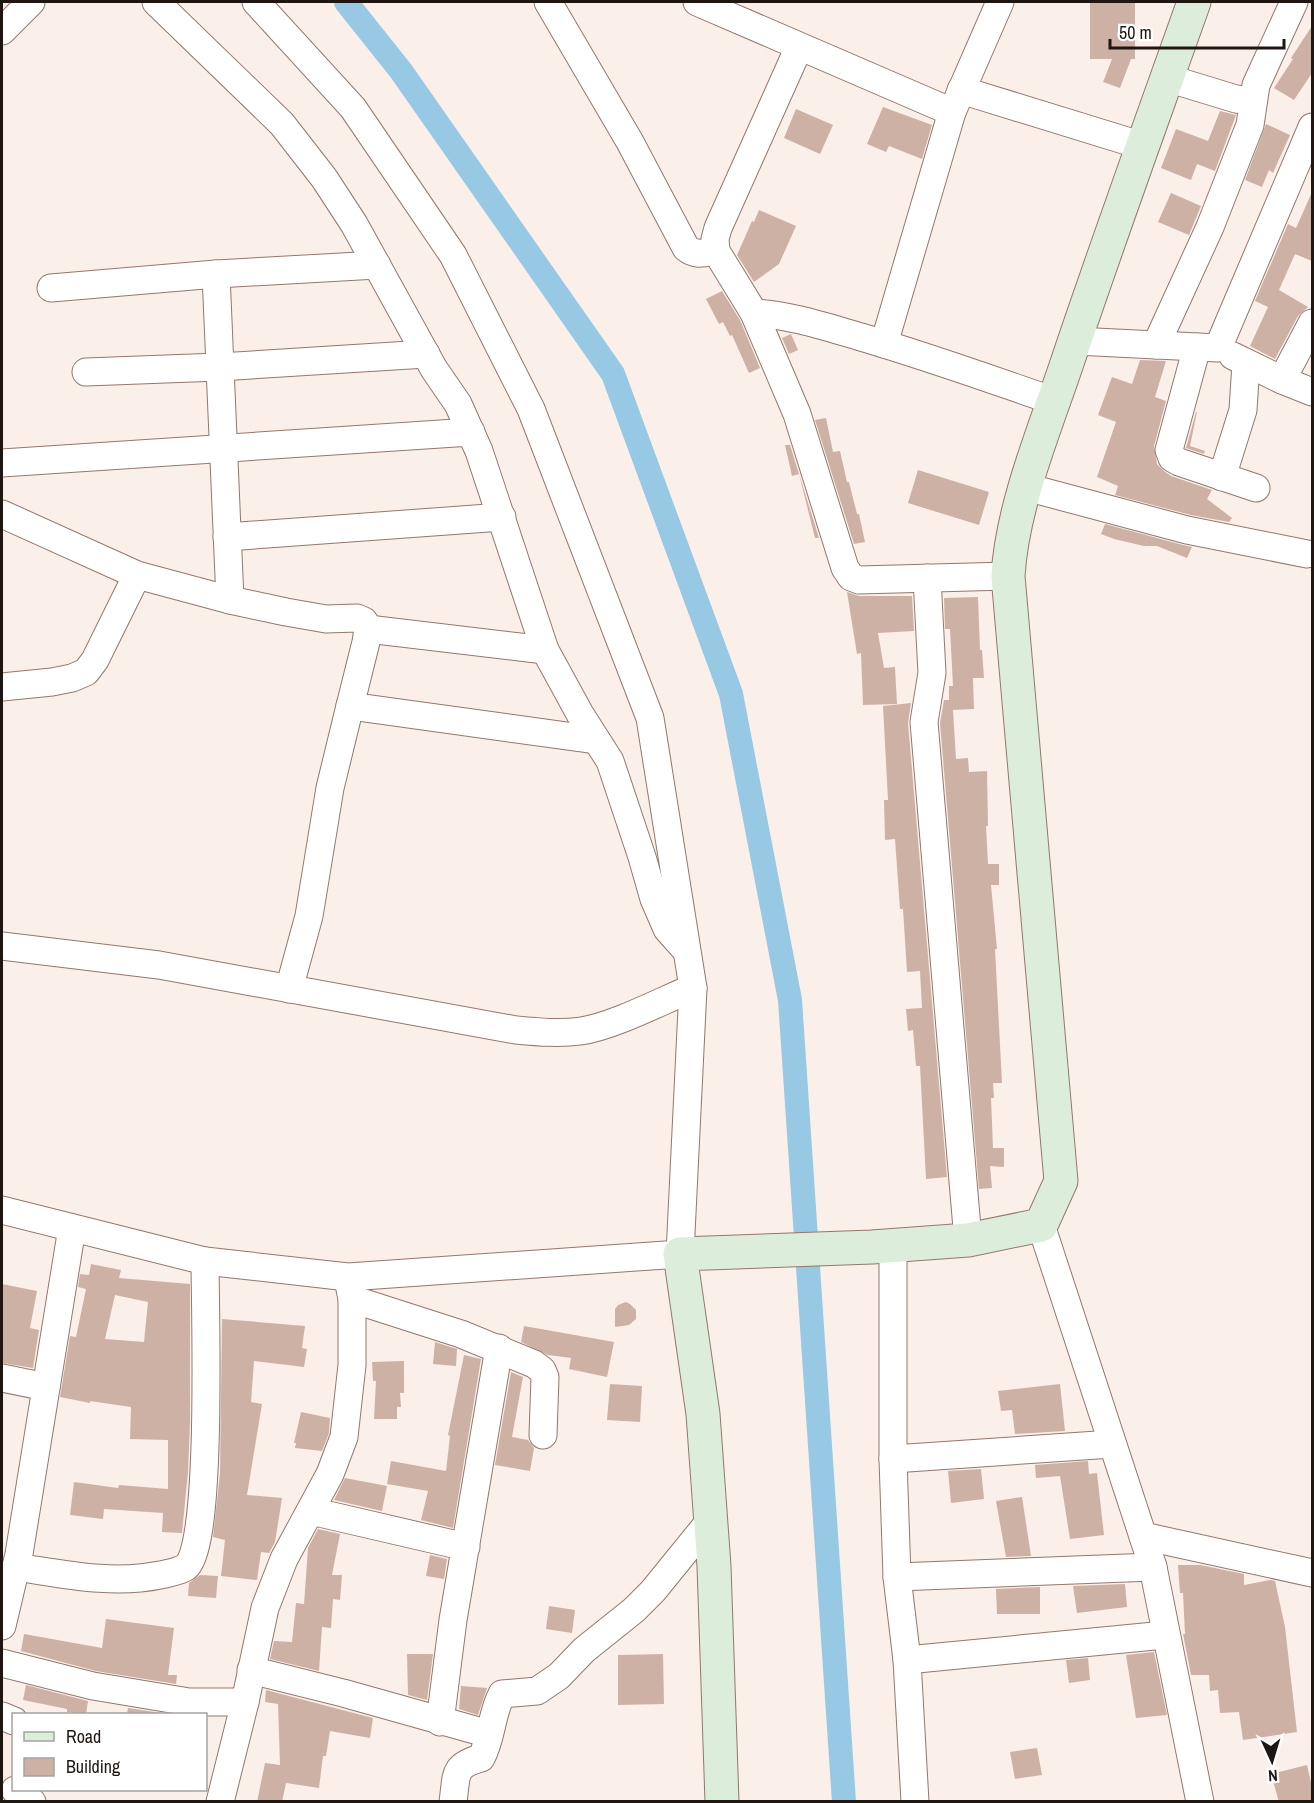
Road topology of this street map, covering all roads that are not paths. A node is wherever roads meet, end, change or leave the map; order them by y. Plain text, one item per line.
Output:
1 (31, 2) edge
2 (156, 2) edge
3 (256, 2) edge
4 (548, 2) edge
5 (697, 2) edge
6 (1000, 2) edge
7 (1194, 2) edge
8 (1294, 2) edge
9 (2, 32) edge
10 (799, 47) junction
11 (1167, 78) junction
12 (956, 101) junction
13 (1253, 101) junction
14 (1312, 127) edge
15 (1143, 146) junction
16 (716, 251) junction
17 (377, 265) junction
18 (216, 274) junction
19 (51, 288) dead end
20 (754, 313) junction
21 (1312, 323) edge
22 (1075, 341) junction
23 (884, 344) junction
24 (1156, 345) junction
25 (1208, 348) junction
26 (426, 354) junction
27 (1246, 363) junction
28 (219, 367) junction
29 (86, 372) dead end
30 (1282, 380) junction
31 (1312, 392) edge
32 (1054, 401) junction
33 (471, 432) junction
34 (223, 450) junction
35 (2, 463) edge
36 (1222, 477) junction
37 (1026, 487) junction
38 (1256, 488) dead end
39 (2, 514) edge
40 (502, 518) junction
41 (227, 537) junction
42 (1307, 554) dead end
43 (137, 575) junction
44 (1008, 576) junction
45 (927, 578) junction
46 (230, 600) junction
47 (368, 628) junction
48 (545, 650) junction
49 (2, 687) edge
50 (350, 706) junction
51 (596, 740) junction
52 (2, 946) edge
53 (687, 953) junction
54 (693, 988) junction
55 (289, 989) junction
56 (2, 1210) edge
57 (1041, 1225) junction
58 (72, 1228) junction
59 (968, 1240) junction
60 (883, 1246) junction
61 (680, 1254) junction
62 (205, 1261) junction
63 (350, 1288) junction
64 (499, 1348) junction
65 (2, 1378) edge
66 (46, 1387) junction
67 (543, 1435) dead end
68 (1112, 1444) junction
69 (893, 1459) junction
70 (311, 1510) junction
71 (709, 1522) junction
72 (1143, 1536) junction
73 (466, 1547) junction
74 (12, 1556) edge
75 (1153, 1566) junction
76 (1312, 1573) edge
77 (897, 1577) junction
78 (2, 1626) edge
79 (1165, 1635) junction
80 (907, 1660) junction
81 (2, 1663) edge
82 (251, 1670) junction
83 (245, 1702) junction
84 (440, 1722) junction
85 (489, 1734) junction
86 (17, 1791) edge
87 (32, 1802) edge
88 (220, 1802) edge
89 (453, 1802) edge
90 (722, 1802) edge
91 (915, 1802) edge
92 (1200, 1802) edge

1 - 9 street
2 - 17 street
3 - 53 street
4 - 16 street
5 - 10 street
6 - 12 street
7 - 11 street
8 - 13 street
10 - 12 street
10 - 16 street
11 - 13 street
11 - 15 street
12 - 15 street
12 - 23 street
13 - 24 street
14 - 25 street
15 - 22 street
16 - 20 street
17 - 18 street
17 - 26 street
18 - 19 street
18 - 28 street
20 - 23 street
20 - 45 street
21 - 30 street
22 - 24 street
22 - 32 street
23 - 32 street
24 - 25 street
25 - 27 street
25 - 36 street
26 - 28 street
26 - 33 street
27 - 30 street
27 - 36 street
28 - 29 street
28 - 34 street
30 - 31 street
32 - 37 street
33 - 34 street
33 - 40 street
34 - 35 street
34 - 41 street
36 - 38 street
37 - 42 street
37 - 44 street
39 - 43 street
40 - 41 street
40 - 48 street
41 - 46 street
43 - 46 street
43 - 49 street
44 - 45 street
44 - 57 street
45 - 59 street
46 - 47 street
47 - 48 street
47 - 50 street
48 - 51 street
50 - 51 street
50 - 55 street
51 - 53 street
52 - 55 street
53 - 54 street
54 - 55 street
54 - 61 street
56 - 58 street
57 - 59 street
57 - 68 street
58 - 62 street
58 - 66 street
59 - 60 street
60 - 61 street
60 - 69 street
61 - 63 street
61 - 71 street
62 - 63 street
62 - 74 street
63 - 64 street
63 - 70 street
64 - 67 street
64 - 73 street
65 - 66 street
66 - 74 street
68 - 69 street
68 - 72 street
69 - 77 street
70 - 73 street
70 - 82 street
71 - 85 street
71 - 90 street
72 - 75 street
72 - 76 street
73 - 84 street
74 - 78 street
75 - 77 street
75 - 79 street
77 - 80 street
79 - 80 street
79 - 92 street
80 - 91 street
81 - 83 street
82 - 83 street
82 - 84 street
83 - 88 street
84 - 85 street
85 - 89 street
86 - 87 street

